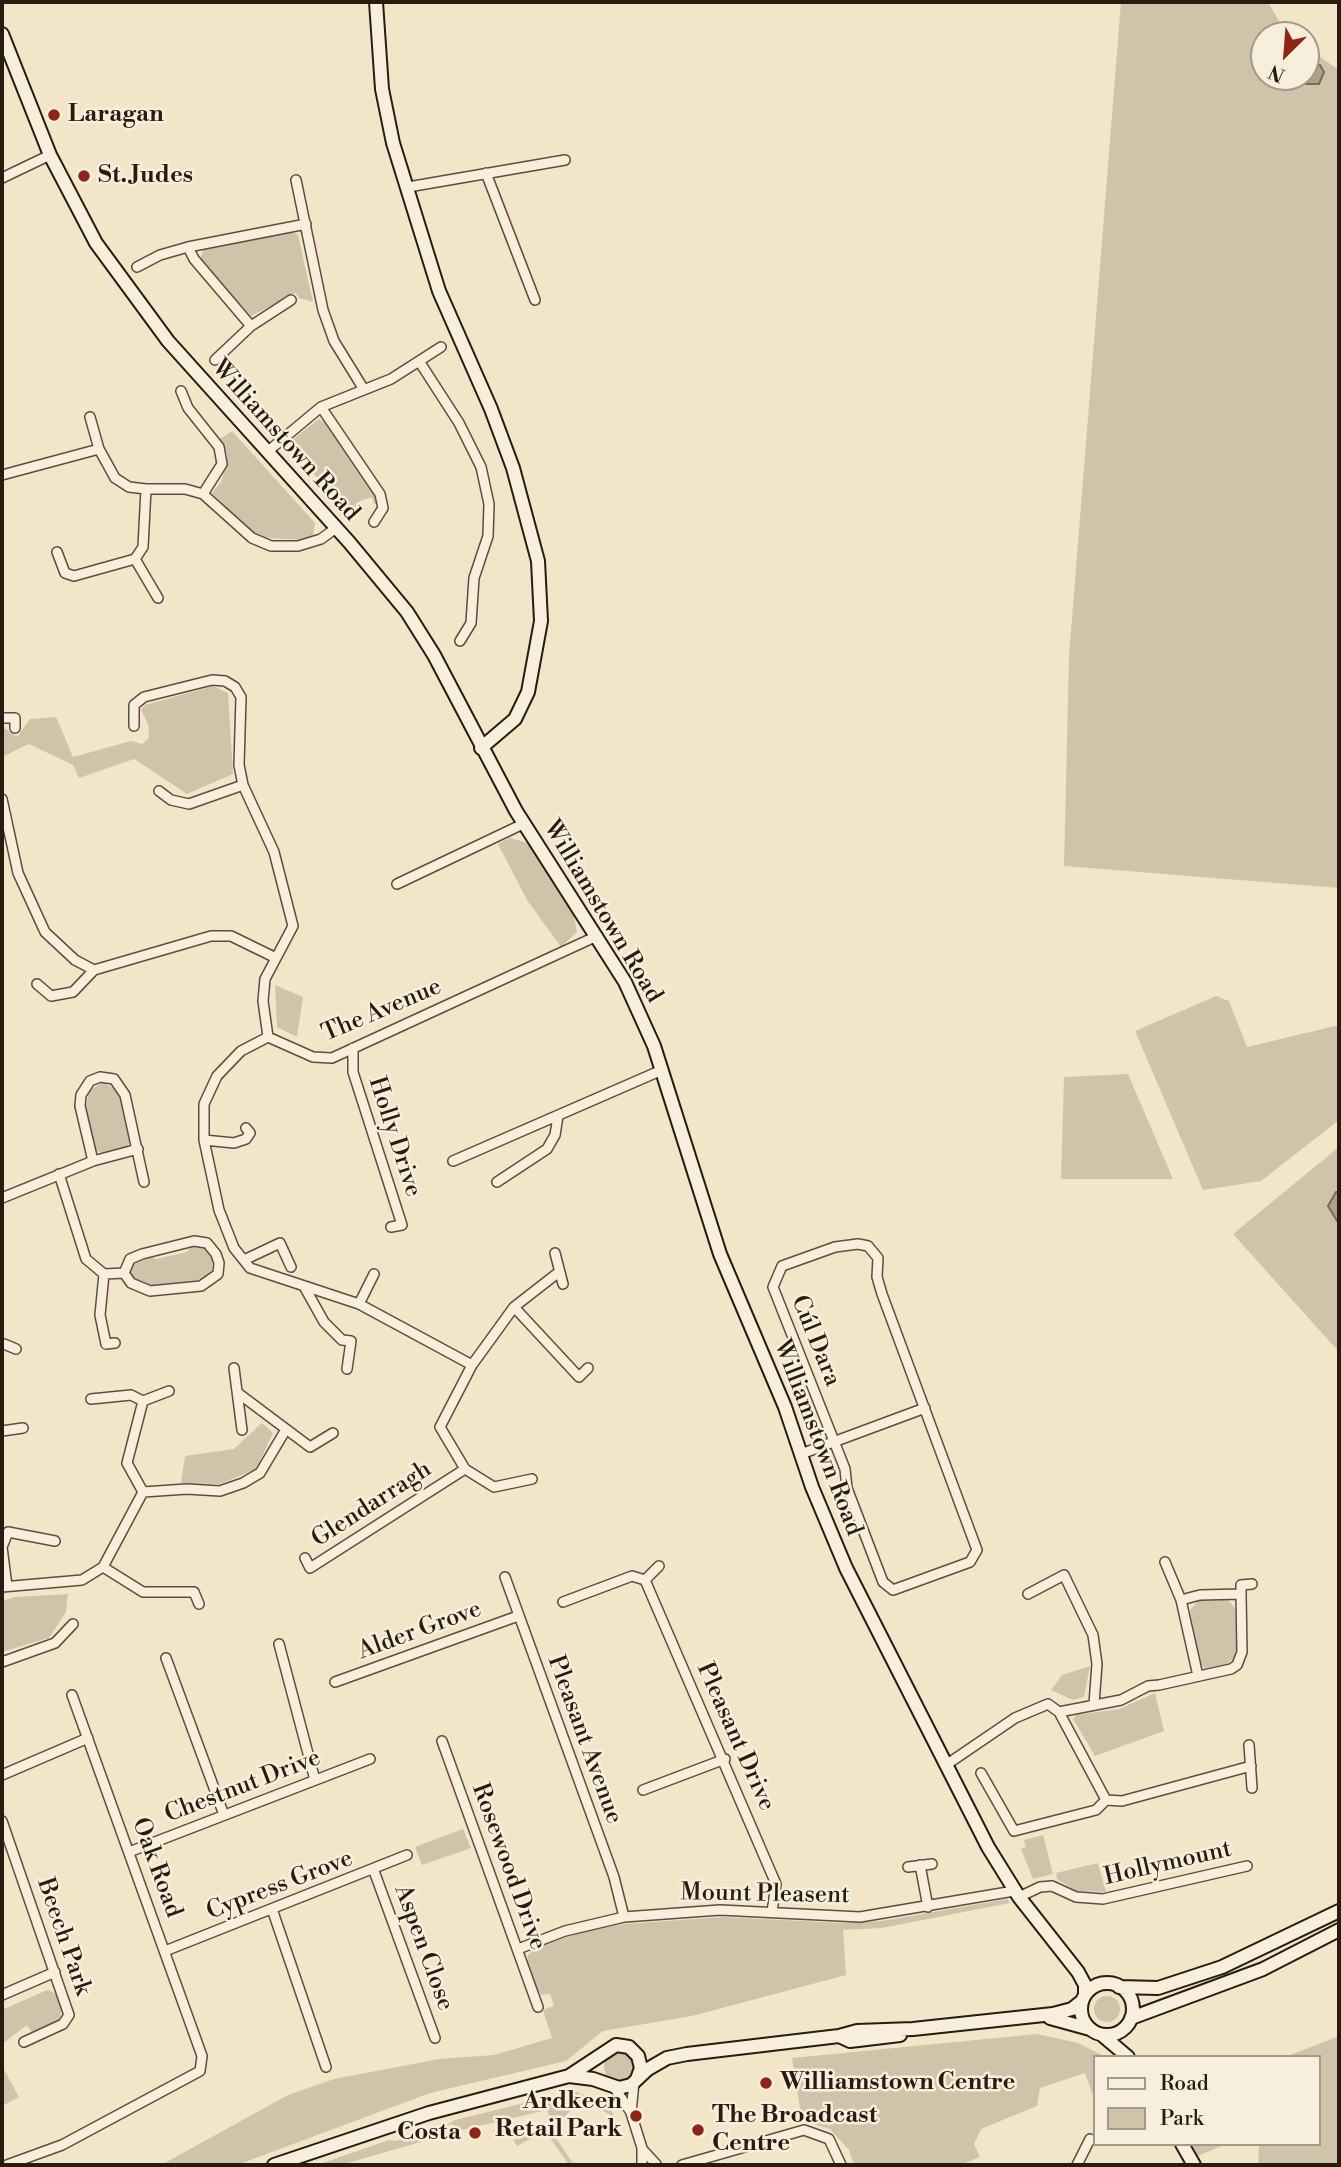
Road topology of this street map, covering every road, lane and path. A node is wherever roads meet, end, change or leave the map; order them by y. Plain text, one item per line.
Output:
1 (376, 2) edge
2 (2, 34) edge
3 (50, 155) junction
4 (565, 160) dead end
5 (486, 173) junction
6 (2, 178) edge
7 (296, 180) dead end
8 (408, 187) junction
9 (306, 223) junction
10 (188, 247) junction
11 (137, 267) dead end
12 (291, 300) dead end
13 (535, 300) dead end
14 (251, 326) junction
15 (441, 347) dead end
16 (215, 360) dead end
17 (419, 361) junction
18 (363, 388) junction
19 (181, 391) dead end
20 (321, 407) junction
21 (90, 417) dead end
22 (99, 449) junction
23 (267, 452) junction
24 (2, 475) edge
25 (146, 489) junction
26 (203, 494) junction
27 (374, 522) dead end
28 (336, 528) junction
29 (57, 552) dead end
30 (135, 559) junction
31 (158, 598) dead end
32 (460, 641) dead end
33 (2, 718) edge
34 (134, 726) dead end
35 (15, 728) dead end
36 (481, 748) junction
37 (243, 785) junction
38 (159, 791) dead end
39 (2, 799) edge
40 (523, 824) junction
41 (397, 884) dead end
42 (597, 936) junction
43 (276, 958) junction
44 (94, 970) junction
45 (37, 984) dead end
46 (268, 1037) junction
47 (353, 1048) junction
48 (662, 1070) junction
49 (558, 1116) junction
50 (246, 1128) dead end
51 (204, 1140) junction
52 (138, 1149) junction
53 (93, 1161) junction
54 (453, 1161) dead end
55 (59, 1174) junction
56 (144, 1182) dead end
57 (497, 1182) dead end
58 (2, 1198) edge
59 (391, 1227) dead end
60 (555, 1253) dead end
61 (244, 1260) junction
62 (291, 1267) dead end
63 (559, 1272) junction
64 (124, 1273) junction
65 (104, 1274) junction
66 (374, 1274) dead end
67 (563, 1284) dead end
68 (305, 1288) junction
69 (359, 1304) junction
70 (514, 1307) junction
71 (2, 1342) edge
72 (115, 1343) dead end
73 (16, 1349) dead end
74 (472, 1365) junction
75 (234, 1368) dead end
76 (588, 1368) dead end
77 (346, 1369) dead end
78 (169, 1391) dead end
79 (238, 1393) junction
80 (91, 1399) dead end
81 (143, 1401) junction
82 (925, 1408) junction
83 (23, 1428) dead end
84 (242, 1430) dead end
85 (2, 1431) edge
86 (285, 1431) junction
87 (333, 1433) dead end
88 (834, 1441) junction
89 (801, 1454) junction
90 (465, 1469) junction
91 (532, 1479) dead end
92 (143, 1492) junction
93 (55, 1541) dead end
94 (2, 1547) edge
95 (305, 1558) dead end
96 (1165, 1562) dead end
97 (659, 1566) dead end
98 (103, 1567) junction
99 (505, 1577) dead end
100 (645, 1580) junction
101 (1252, 1584) dead end
102 (4, 1587) edge
103 (1028, 1594) dead end
104 (1241, 1594) junction
105 (1181, 1600) junction
106 (563, 1602) dead end
107 (198, 1604) dead end
108 (518, 1616) junction
109 (74, 1624) dead end
110 (279, 1644) dead end
111 (166, 1658) dead end
112 (2, 1662) edge
113 (1198, 1676) junction
114 (335, 1682) dead end
115 (72, 1695) dead end
116 (1094, 1704) junction
117 (1059, 1712) junction
118 (88, 1738) junction
119 (442, 1741) dead end
120 (1249, 1745) dead end
121 (370, 1759) dead end
122 (725, 1759) junction
123 (946, 1765) junction
124 (1251, 1766) junction
125 (981, 1773) dead end
126 (2, 1776) edge
127 (315, 1780) junction
128 (1252, 1787) dead end
129 (643, 1790) dead end
130 (1106, 1800) junction
131 (224, 1815) junction
132 (2, 1821) edge
133 (129, 1852) junction
134 (407, 1855) dead end
135 (932, 1864) dead end
136 (920, 1865) junction
137 (1247, 1866) dead end
138 (908, 1867) dead end
139 (374, 1871) junction
140 (1016, 1894) junction
141 (928, 1907) junction
142 (272, 1909) junction
143 (1339, 1911) edge
144 (772, 1912) junction
145 (624, 1917) junction
146 (1339, 1930) edge
147 (518, 1949) junction
148 (165, 1951) junction
149 (1071, 1963) junction
150 (55, 1972) junction
151 (1113, 1985) junction
152 (2, 1995) edge
153 (1084, 1998) junction
154 (538, 2007) dead end
155 (1033, 2017) junction
156 (1130, 2021) junction
157 (1093, 2031) junction
158 (436, 2038) dead end
159 (24, 2042) dead end
160 (629, 2047) junction
161 (601, 2054) junction
162 (1128, 2055) edge
163 (1130, 2055) edge
164 (667, 2058) junction
165 (326, 2067) dead end
166 (569, 2076) junction
167 (636, 2080) junction
168 (611, 2086) junction
169 (631, 2113) junction
170 (1090, 2138) dead end
171 (1183, 2146) edge
172 (642, 2148) junction
173 (7, 2165) edge
174 (274, 2165) edge
175 (643, 2165) edge
176 (657, 2165) edge
177 (682, 2165) edge
178 (841, 2165) edge
179 (1077, 2165) edge
180 (1194, 2165) edge

1 - 8 street
2 - 3 street, Williamstown Road
3 - 6 street
3 - 23 street, Williamstown Road
4 - 5 street
5 - 8 street
5 - 13 street
7 - 9 street
8 - 36 street
9 - 10 street
9 - 18 street
10 - 11 street
10 - 14 street
12 - 14 street
14 - 16 street
15 - 17 street
17 - 18 street
17 - 32 street
18 - 20 street
19 - 26 street
20 - 23 street
20 - 27 street
21 - 22 street
22 - 24 street
22 - 25 street
23 - 28 street, Williamstown Road
25 - 26 street
25 - 30 street
26 - 28 street
28 - 36 street, Williamstown Road
29 - 30 street
30 - 31 street
33 - 35 street
34 - 37 street
36 - 40 street, Williamstown Road
37 - 38 street
37 - 43 street
39 - 44 street
40 - 41 street
40 - 42 street, Williamstown Road
42 - 47 street, The Avenue
42 - 48 street, Williamstown Road
43 - 44 street
43 - 46 street
44 - 45 street
46 - 47 street, The Avenue
46 - 51 street
47 - 59 street, Holly Drive
48 - 49 street
48 - 89 street, Williamstown Road
49 - 54 street
49 - 57 street
50 - 51 street
51 - 61 street
52 - 53 street
52 - 53 street
52 - 56 street
53 - 55 street
55 - 58 street
55 - 65 street
60 - 63 street
61 - 62 street
61 - 68 street
63 - 67 street
63 - 70 street
64 - 64 street
64 - 65 street
65 - 72 street
66 - 69 street
68 - 69 street
68 - 77 street
69 - 74 street
70 - 74 street
70 - 76 street
71 - 73 street
74 - 90 street
75 - 79 street
78 - 81 street
79 - 84 street
79 - 86 street
80 - 81 street
81 - 92 street
82 - 88 street
82 - 88 street, Cúl Dara
82 - 88 street, Cúl Dara
83 - 85 street
86 - 87 street
86 - 92 street
88 - 89 street
89 - 123 street, Williamstown Road
90 - 91 street
90 - 95 street, Glendarragh
92 - 98 street
93 - 94 street
94 - 102 street
96 - 105 street
97 - 100 street
98 - 102 street
98 - 107 street
99 - 108 street, Pleasant Avenue
100 - 106 street
100 - 122 street, Pleasant Drive
101 - 104 street
103 - 116 street
104 - 105 street
104 - 113 street
105 - 113 street
108 - 114 street, Alder Grove
108 - 145 street, Pleasant Avenue
109 - 112 street
110 - 127 street
111 - 131 street
113 - 116 street
115 - 118 street, Oak Road
116 - 117 street
117 - 123 street
117 - 130 street
118 - 126 street
118 - 133 street, Oak Road
119 - 147 street, Rosewood Drive
120 - 124 street
121 - 127 street, Chestnut Drive
122 - 129 street
122 - 144 street, Pleasant Drive
123 - 140 street, Williamstown Road
124 - 128 street
124 - 130 street
125 - 130 street
127 - 131 street, Chestnut Drive
131 - 133 street, Chestnut Drive
132 - 150 street, Beech Park
133 - 148 street, Oak Road
134 - 139 street, Cypress Grove
135 - 136 street
136 - 138 street
136 - 141 street
137 - 140 street, Hollymount
139 - 142 street, Cypress Grove
139 - 158 street, Aspen Close
140 - 141 street, Mount Pleasent
140 - 149 street, Williamstown Road
141 - 144 street, Mount Pleasent
142 - 148 street, Cypress Grove
142 - 165 street
143 - 151 street
144 - 145 street, Mount Pleasent
145 - 147 street, Mount Pleasent
146 - 156 street
147 - 154 street, Rosewood Drive
148 - 173 street, Oak Road
149 - 151 street, Williamstown Road
149 - 153 street, Williamstown Road
150 - 152 street
150 - 159 street, Beech Park
151 - 153 street
151 - 156 street
153 - 155 street
153 - 157 street
155 - 157 street
155 - 164 street
156 - 157 street
156 - 163 street
157 - 162 street
160 - 161 street
160 - 164 street
160 - 167 street
161 - 166 street
161 - 168 street
164 - 167 street
166 - 168 street
166 - 174 street
167 - 168 street
167 - 169 street
168 - 169 street
169 - 172 street
170 - 179 street
171 - 180 street
172 - 175 street
172 - 176 street
175 - 176 street
177 - 178 street

